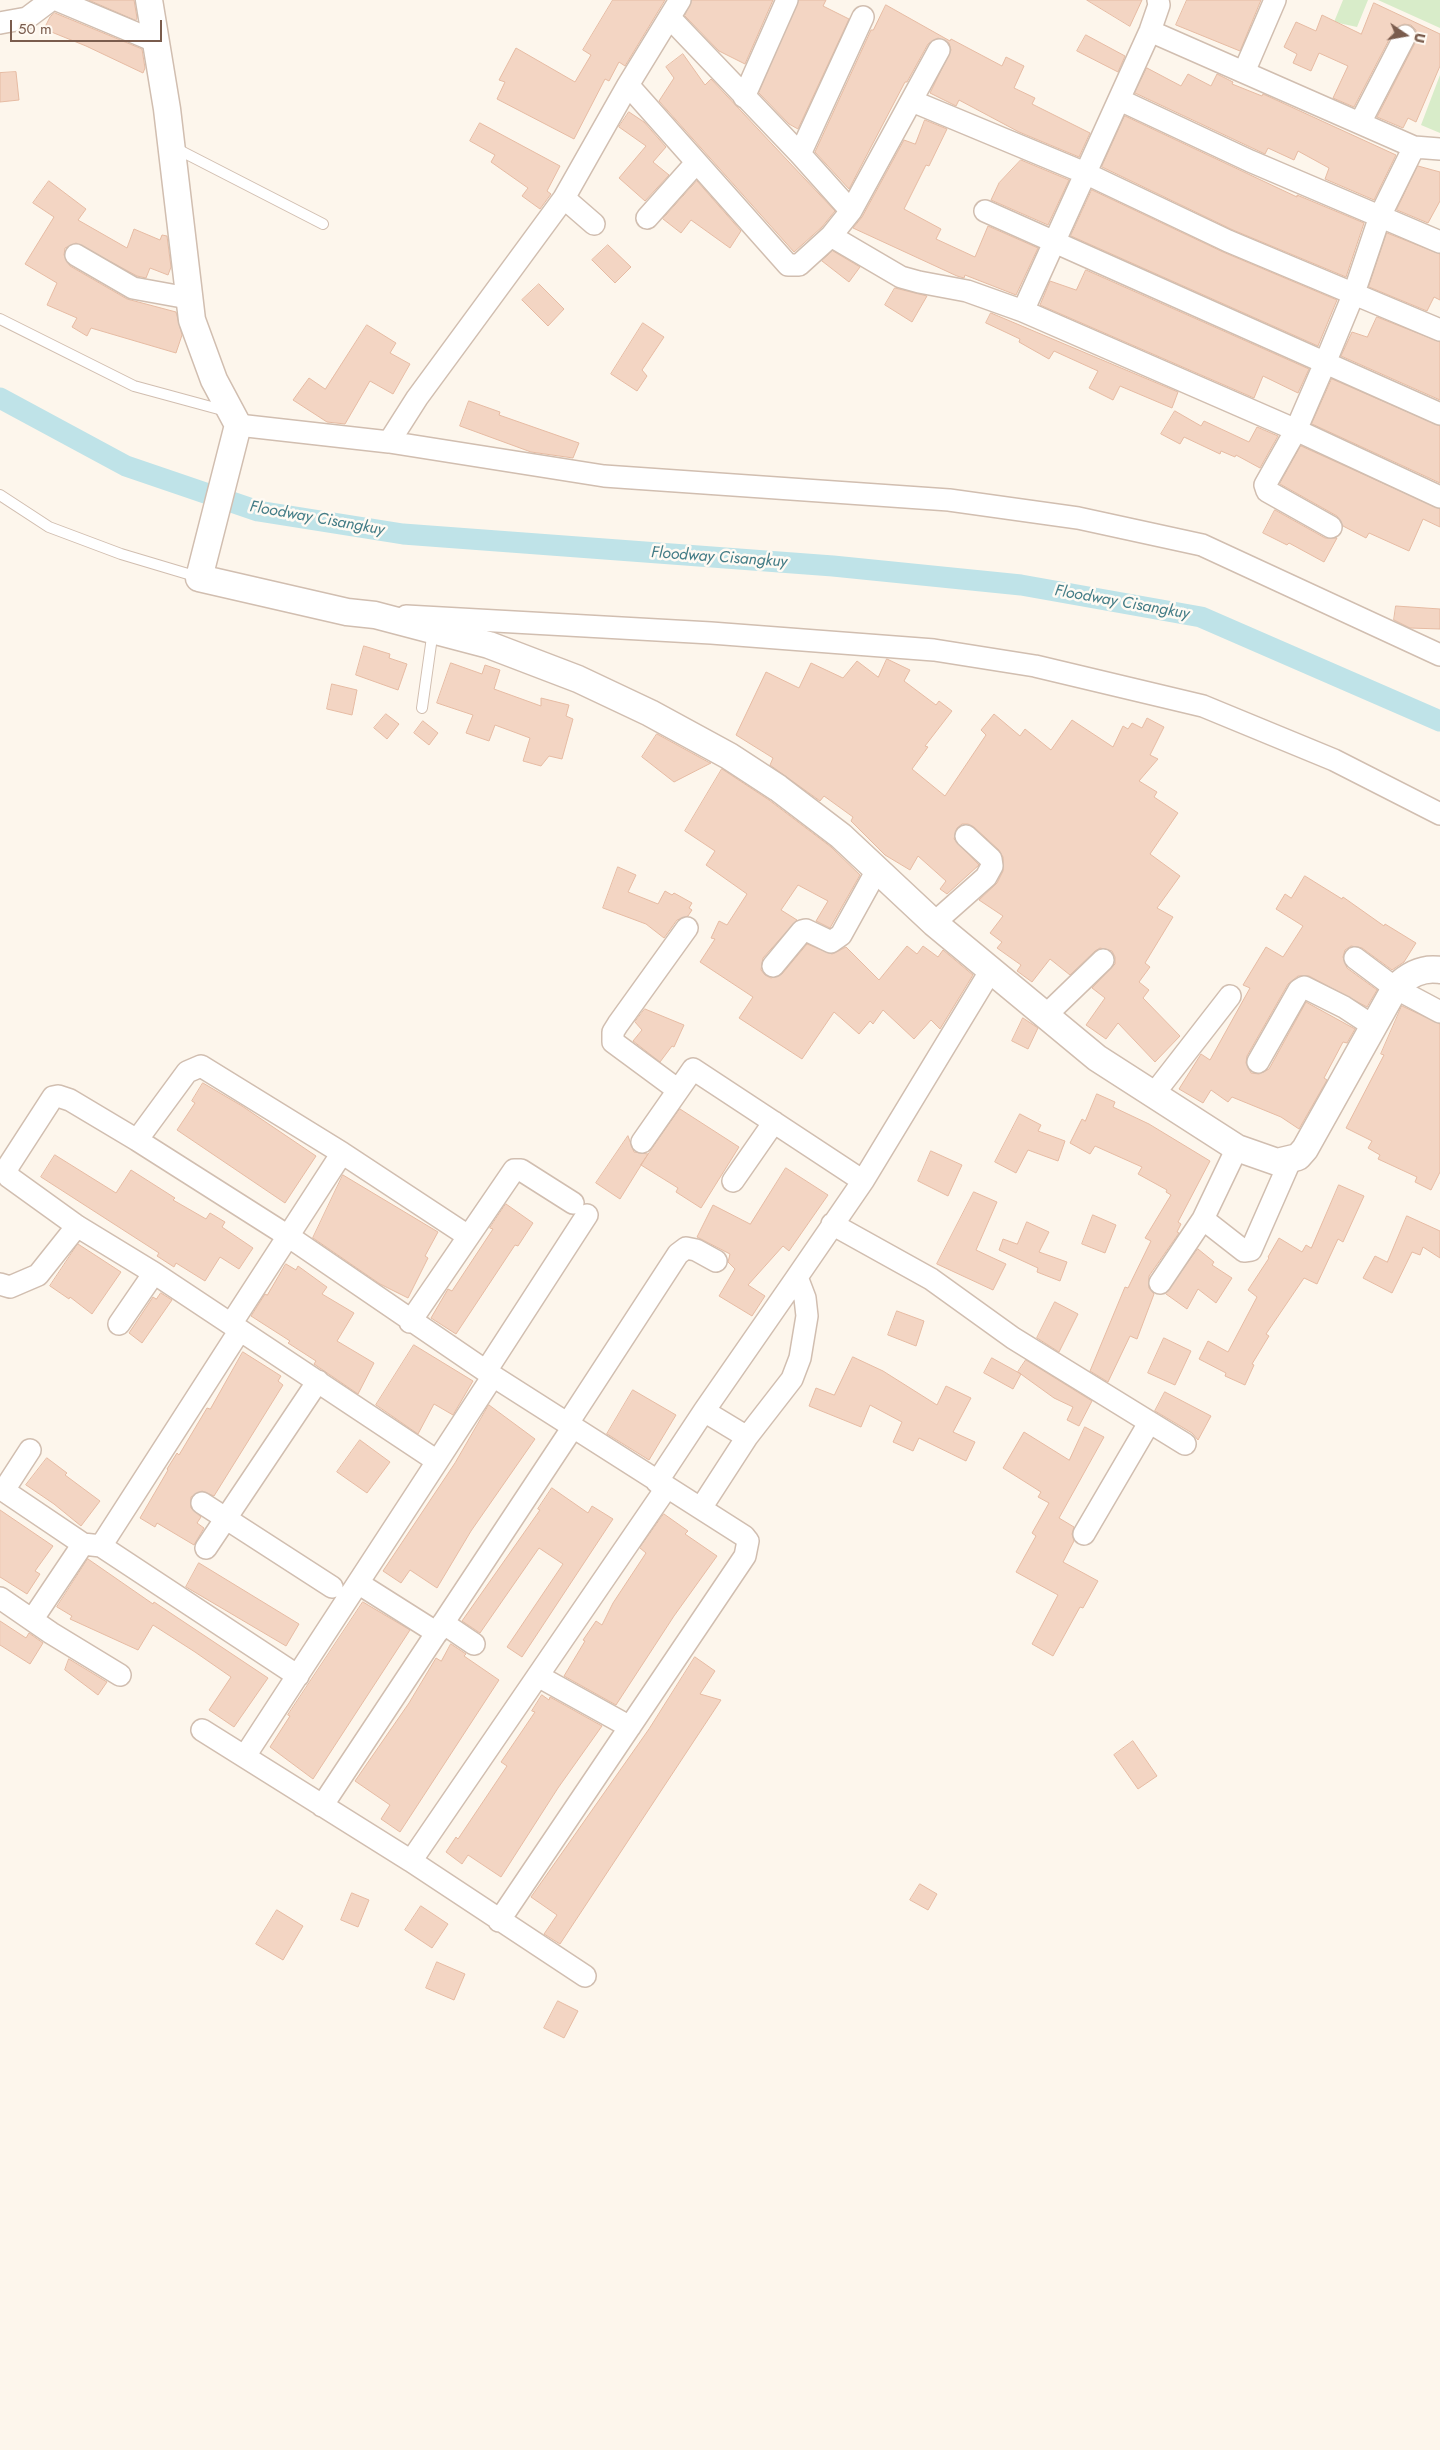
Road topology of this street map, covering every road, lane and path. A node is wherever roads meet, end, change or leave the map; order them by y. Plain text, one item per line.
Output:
1 (51, 0) edge
2 (57, 0) edge
3 (149, 0) edge
4 (787, 0) edge
5 (1158, 0) edge
6 (1276, 0) edge
7 (675, 9) edge
8 (863, 17) dead end
9 (0, 23) edge
10 (1150, 31) junction
11 (1405, 36) dead end
12 (157, 42) junction
13 (939, 50) dead end
14 (1244, 72) junction
15 (628, 85) junction
16 (744, 97) junction
17 (1120, 100) junction
18 (912, 101) junction
19 (1360, 123) junction
20 (171, 146) junction
21 (1414, 147) junction
22 (1440, 149) edge
23 (800, 154) junction
24 (696, 162) junction
25 (1085, 173) junction
26 (564, 198) junction
27 (851, 211) junction
28 (985, 211) dead end
29 (1380, 216) junction
30 (647, 218) dead end
31 (323, 224) dead end
32 (594, 224) dead end
33 (831, 236) junction
34 (1054, 242) junction
35 (1440, 242) edge
36 (76, 256) dead end
37 (1354, 293) junction
38 (188, 298) junction
39 (1023, 311) junction
40 (0, 319) edge
41 (1440, 330) edge
42 (1326, 363) junction
43 (1440, 414) edge
44 (235, 425) junction
45 (1296, 430) junction
46 (389, 442) junction
47 (0, 495) edge
48 (1440, 497) edge
49 (1331, 527) dead end
50 (200, 574) junction
51 (375, 615) junction
52 (434, 629) junction
53 (1440, 655) edge
54 (422, 708) dead end
55 (1440, 814) edge
56 (966, 836) dead end
57 (877, 870) junction
58 (934, 923) junction
59 (687, 928) dead end
60 (1355, 958) dead end
61 (1103, 960) dead end
62 (773, 966) dead end
63 (991, 970) junction
64 (1440, 970) edge
65 (1395, 988) junction
66 (1230, 996) dead end
67 (1440, 1012) edge
68 (1045, 1016) junction
69 (1373, 1026) junction
70 (1258, 1062) dead end
71 (678, 1090) junction
72 (1154, 1095) junction
73 (774, 1122) junction
74 (137, 1140) junction
75 (642, 1142) dead end
76 (1238, 1148) junction
77 (342, 1152) junction
78 (1291, 1159) junction
79 (733, 1181) dead end
80 (862, 1181) junction
81 (1204, 1219) junction
82 (832, 1224) junction
83 (77, 1226) junction
84 (288, 1236) junction
85 (468, 1236) junction
86 (716, 1261) dead end
87 (154, 1273) junction
88 (797, 1277) junction
89 (1160, 1283) dead end
90 (0, 1284) edge
91 (410, 1322) junction
92 (119, 1324) dead end
93 (235, 1327) junction
94 (489, 1374) junction
95 (318, 1381) junction
96 (704, 1411) junction
97 (1149, 1423) junction
98 (570, 1425) junction
99 (747, 1438) junction
100 (1184, 1444) dead end
101 (30, 1450) dead end
102 (437, 1461) junction
103 (662, 1485) junction
104 (2, 1489) edge
105 (202, 1503) dead end
106 (701, 1508) junction
107 (226, 1517) junction
108 (1084, 1534) dead end
109 (92, 1545) junction
110 (206, 1548) dead end
111 (358, 1583) junction
112 (332, 1587) dead end
113 (0, 1598) edge
114 (32, 1620) junction
115 (440, 1628) junction
116 (474, 1644) dead end
117 (120, 1675) dead end
118 (298, 1676) junction
119 (538, 1676) junction
120 (630, 1727) junction
121 (202, 1730) dead end
122 (245, 1756) junction
123 (322, 1806) junction
124 (411, 1861) junction
125 (499, 1921) junction
126 (585, 1976) dead end

1 - 9 street
2 - 12 street
3 - 12 street
4 - 16 street
5 - 10 street
6 - 14 street
7 - 15 street
7 - 16 street
8 - 23 street
10 - 14 street
10 - 17 street
11 - 19 street
12 - 20 street
13 - 18 street
14 - 19 street
15 - 24 street
15 - 26 street
16 - 23 street
17 - 25 street
17 - 29 street
18 - 25 street
18 - 27 street
19 - 21 street
20 - 31 lane
20 - 38 street
21 - 22 street
21 - 29 street
23 - 27 street
24 - 30 street
24 - 33 street
25 - 34 street
25 - 37 street
26 - 32 street
26 - 46 street
27 - 33 street
28 - 34 street
29 - 35 street
29 - 37 street
33 - 39 street
34 - 39 street
34 - 42 street
36 - 38 street
37 - 41 street
37 - 42 street
38 - 44 street
39 - 45 street
40 - 44 lane
42 - 43 street
42 - 45 street
44 - 46 street
44 - 50 street
45 - 48 street
45 - 49 street
46 - 53 street
47 - 50 lane
50 - 51 street
51 - 52 street
51 - 55 street
52 - 54 lane
52 - 57 street
56 - 58 street
57 - 58 street
57 - 62 street
58 - 63 street
59 - 71 street
60 - 65 street
61 - 68 street
63 - 68 street
63 - 80 street
64 - 65 street
65 - 67 street
65 - 69 street
66 - 72 street
68 - 72 street
69 - 70 street
69 - 78 street
71 - 73 street
71 - 75 street
72 - 76 street
73 - 79 street
73 - 80 street
74 - 77 street
74 - 83 street
74 - 84 street
76 - 78 street
76 - 81 street
77 - 84 street
77 - 85 street
78 - 81 street
80 - 82 street
81 - 89 street
82 - 88 street
82 - 97 street
83 - 87 street
83 - 90 street
84 - 91 street
84 - 93 street
85 - 91 street
85 - 94 street
86 - 98 street
87 - 92 street
87 - 93 street
88 - 96 street
88 - 99 street
91 - 94 street
93 - 95 street
93 - 109 street
94 - 98 street
94 - 102 street
95 - 102 street
95 - 107 street
96 - 99 street
96 - 103 street
97 - 100 street
97 - 108 street
98 - 103 street
98 - 115 street
99 - 106 street
101 - 104 street
102 - 111 street
103 - 106 street
103 - 119 street
104 - 109 street
105 - 107 street
106 - 120 street
107 - 110 street
107 - 112 street
109 - 114 street
109 - 118 street
111 - 115 street
111 - 118 street
113 - 114 street
114 - 117 street
115 - 116 street
115 - 123 street
118 - 122 street
119 - 120 street
119 - 124 street
120 - 125 street
121 - 122 street
122 - 123 street
123 - 124 street
124 - 125 street
125 - 126 street

